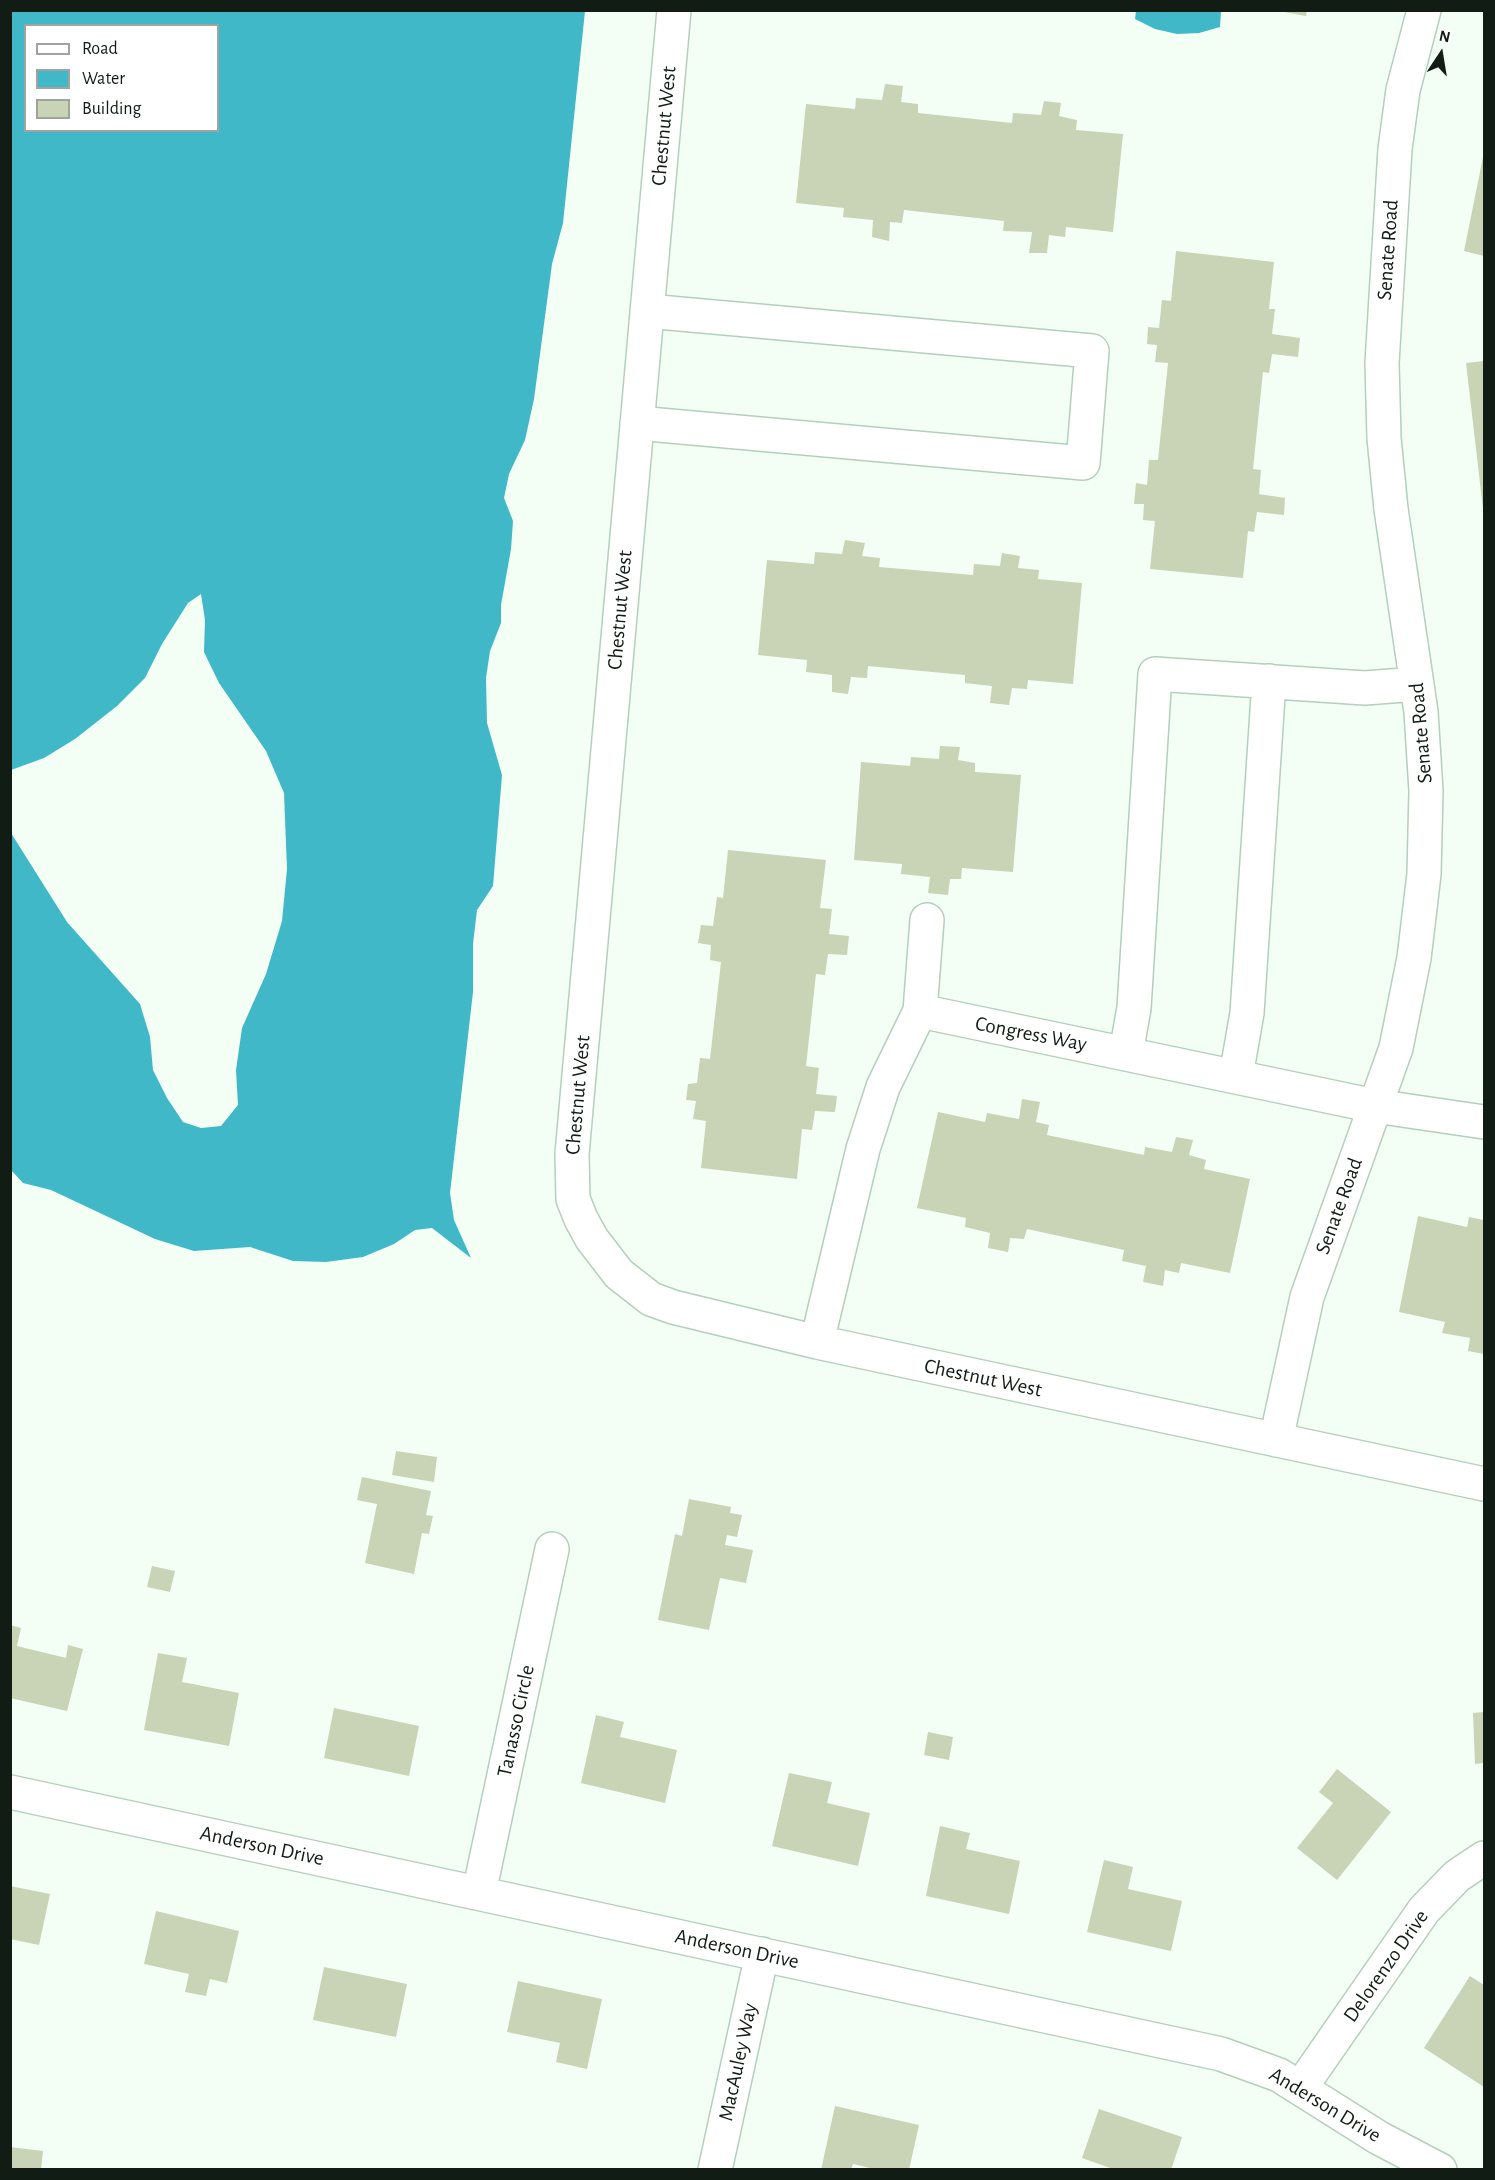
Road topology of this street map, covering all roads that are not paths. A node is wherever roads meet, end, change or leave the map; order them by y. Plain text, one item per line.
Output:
1 (674, 10) edge
2 (1424, 10) edge
3 (647, 311) junction
4 (637, 423) junction
5 (1269, 681) junction
6 (1417, 684) junction
7 (927, 920) dead end
8 (920, 1011) junction
9 (1126, 1053) junction
10 (1236, 1076) junction
11 (1375, 1106) junction
12 (1485, 1122) edge
13 (817, 1342) junction
14 (1275, 1440) junction
15 (1485, 1484) edge
16 (552, 1549) dead end
17 (10, 1792) edge
18 (1485, 1858) edge
19 (479, 1893) junction
20 (762, 1954) junction
21 (1301, 2087) junction
22 (715, 2169) edge
23 (1440, 2169) edge

1 - 3 street, Chestnut West
2 - 6 street, Senate Road
3 - 4 street, Chestnut West
3 - 4 street
4 - 13 street, Chestnut West
5 - 6 street
5 - 9 street
5 - 10 street
6 - 11 street, Senate Road
7 - 8 street
8 - 9 street, Congress Way
8 - 13 street
9 - 10 street, Congress Way
10 - 11 street, Congress Way
11 - 12 street, Congress Way
11 - 14 street, Senate Road
13 - 14 street, Chestnut West
14 - 15 street, Chestnut West
16 - 19 street, Tanasso Circle
17 - 19 street, Anderson Drive
18 - 21 street, Delorenzo Drive
19 - 20 street, Anderson Drive
20 - 21 street, Anderson Drive
20 - 22 street, MacAuley Way
21 - 23 street, Anderson Drive

